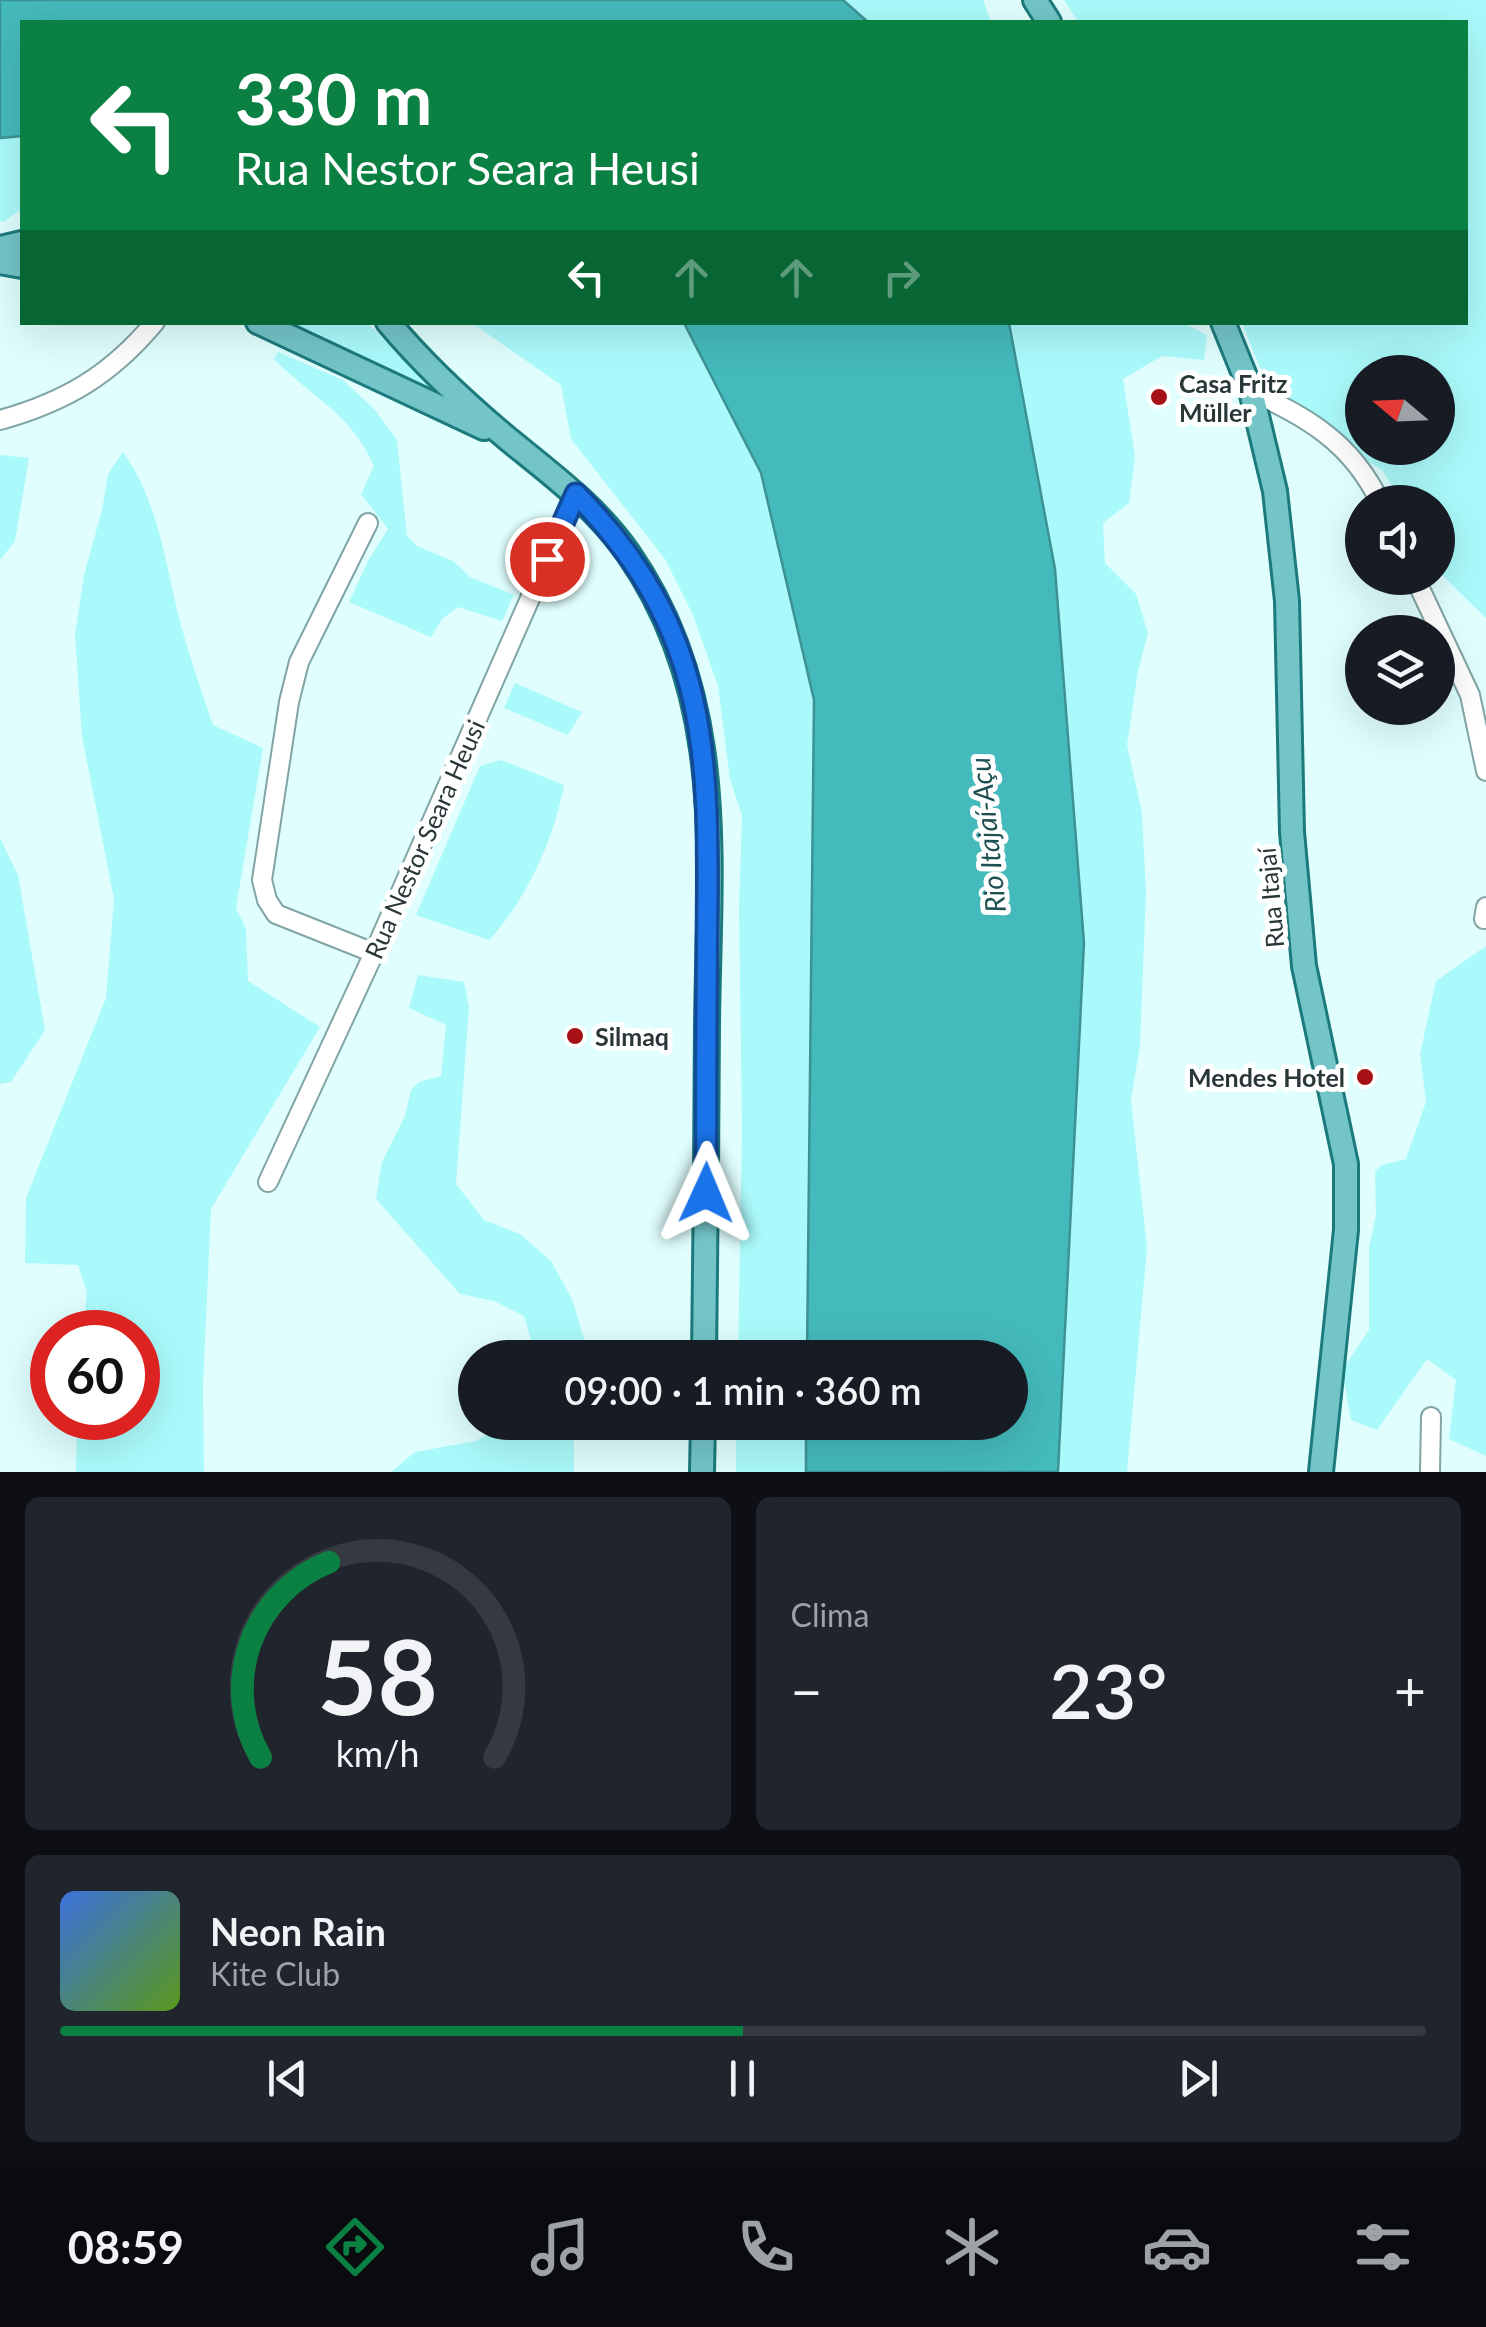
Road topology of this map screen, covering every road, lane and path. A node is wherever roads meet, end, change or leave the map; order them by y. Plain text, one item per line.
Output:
1 (151, 325) edge
2 (264, 325) edge
3 (391, 325) edge
4 (1224, 325) edge
5 (1252, 390) junction
6 (0, 420) edge
7 (510, 440) junction
8 (1370, 485) edge
9 (576, 494) junction
10 (368, 523) dead end
11 (1423, 595) edge
12 (1486, 771) edge
13 (374, 954) junction
14 (268, 1182) dead end
15 (704, 1340) edge
16 (1431, 1417) dead end
17 (703, 1440) edge
18 (702, 1472) edge
19 (1321, 1472) edge
20 (1430, 1472) edge

1 - 6 street
2 - 7 main road
3 - 7 main road
4 - 5 main road, Rua Itajaí
5 - 8 street
5 - 19 main road, Rua Itajaí
7 - 9 main road
9 - 13 street, Rua Nestor Seara Heusi
9 - 15 main road
10 - 13 street
11 - 12 street
13 - 14 street, Rua Nestor Seara Heusi
16 - 20 street
17 - 18 main road

